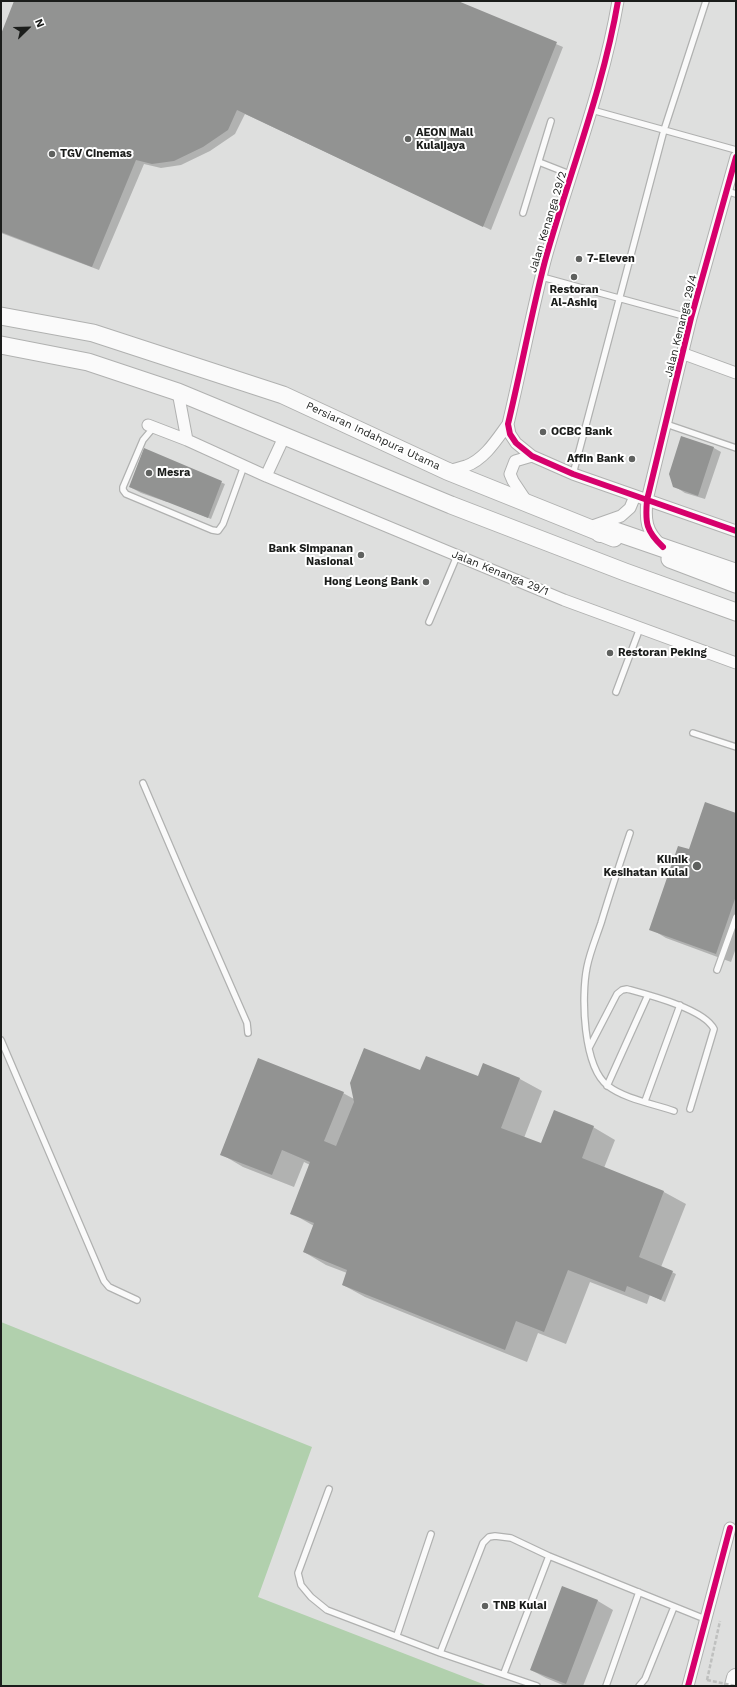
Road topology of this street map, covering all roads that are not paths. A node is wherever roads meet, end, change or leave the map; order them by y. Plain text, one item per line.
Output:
1 (618, 1) edge
2 (624, 1) edge
3 (706, 1) edge
4 (612, 33) junction
5 (592, 110) junction
6 (551, 121) dead end
7 (664, 130) junction
8 (736, 150) edge
9 (736, 158) edge
10 (539, 162) junction
11 (572, 175) junction
12 (731, 192) edge
13 (523, 213) dead end
14 (542, 277) junction
15 (620, 299) junction
16 (1, 316) edge
17 (691, 318) junction
18 (1, 345) edge
19 (684, 354) junction
20 (736, 373) edge
21 (178, 392) junction
22 (508, 424) junction
23 (666, 424) junction
24 (151, 426) joint
25 (285, 435) junction
26 (187, 440) junction
27 (736, 448) edge
28 (532, 456) junction
29 (244, 466) junction
30 (447, 471) junction
31 (573, 474) junction
32 (266, 476) junction
33 (635, 496) junction
34 (647, 500) junction
35 (529, 505) junction
36 (593, 530) junction
37 (736, 531) edge
38 (663, 547) junction
39 (456, 556) junction
40 (736, 573) edge
41 (736, 584) edge
42 (736, 612) edge
43 (429, 622) dead end
44 (640, 628) junction
45 (736, 663) edge
46 (616, 692) dead end
47 (693, 733) dead end
48 (736, 747) edge
49 (143, 783) dead end
50 (630, 833) dead end
51 (736, 917) edge
52 (717, 970) dead end
53 (648, 995) junction
54 (680, 1005) junction
55 (248, 1033) dead end
56 (1, 1040) edge
57 (588, 1048) junction
58 (607, 1086) junction
59 (645, 1101) junction
60 (690, 1109) dead end
61 (674, 1111) dead end
62 (137, 1300) dead end
63 (329, 1489) dead end
64 (730, 1528) dead end
65 (431, 1534) dead end
66 (549, 1556) junction
67 (639, 1592) junction
68 (674, 1607) junction
69 (705, 1619) junction
70 (397, 1635) junction
71 (440, 1652) junction
72 (504, 1673) junction
73 (736, 1678) edge
74 (537, 1686) edge
75 (606, 1686) edge
76 (639, 1686) edge
77 (688, 1686) edge
78 (735, 1686) edge

1 - 4 street, Jalan Kenanga 29/2
2 - 4 street, Jalan Kenanga 29/2
3 - 7 lane
4 - 5 street, Jalan Kenanga 29/2
5 - 7 lane
5 - 11 street, Jalan Kenanga 29/2
6 - 10 lane
7 - 8 lane
7 - 15 lane
9 - 12 street, Jalan Kenanga 29/4
10 - 11 lane
10 - 13 lane
11 - 14 street, Jalan Kenanga 29/2
12 - 17 street, Jalan Kenanga 29/4
14 - 15 lane
14 - 22 street, Jalan Kenanga 29/2
15 - 17 lane
15 - 31 lane
16 - 30 main road, Persiaran Indahpura Utama
17 - 19 street, Jalan Kenanga 29/4
18 - 21 main road
19 - 20 street
19 - 23 street, Jalan Kenanga 29/4
21 - 25 main road
21 - 26 street
22 - 28 street
22 - 30 street
23 - 27 lane
23 - 34 street, Jalan Kenanga 29/4
24 - 26 street, Jalan Kenanga 29/1
24 - 29 lane
25 - 32 street
25 - 42 main road
26 - 29 street, Jalan Kenanga 29/1
28 - 31 street
28 - 35 street
29 - 32 street, Jalan Kenanga 29/1
30 - 35 main road, Persiaran Indahpura Utama
31 - 33 street
32 - 39 street, Jalan Kenanga 29/1
33 - 34 street
33 - 36 street
34 - 37 street
34 - 38 street, Jalan Kenanga 29/4
35 - 36 main road, Persiaran Indahpura Utama
36 - 38 highway
36 - 41 main road, Persiaran Indahpura Utama
38 - 40 highway
39 - 43 lane
39 - 44 street, Jalan Kenanga 29/1
44 - 45 street, Jalan Kenanga 29/1
44 - 46 lane
47 - 48 lane
49 - 55 lane
50 - 57 lane
51 - 52 lane
53 - 54 lane
53 - 57 lane
53 - 58 lane
54 - 59 lane
54 - 60 lane
56 - 62 lane
57 - 58 lane
58 - 59 lane
59 - 61 lane
63 - 70 lane
64 - 69 street
65 - 70 lane
66 - 67 lane
66 - 71 lane
66 - 72 lane
67 - 68 lane
67 - 75 lane
68 - 69 lane
68 - 76 lane
69 - 77 street
70 - 71 lane
71 - 72 lane
72 - 74 lane
73 - 78 highway

